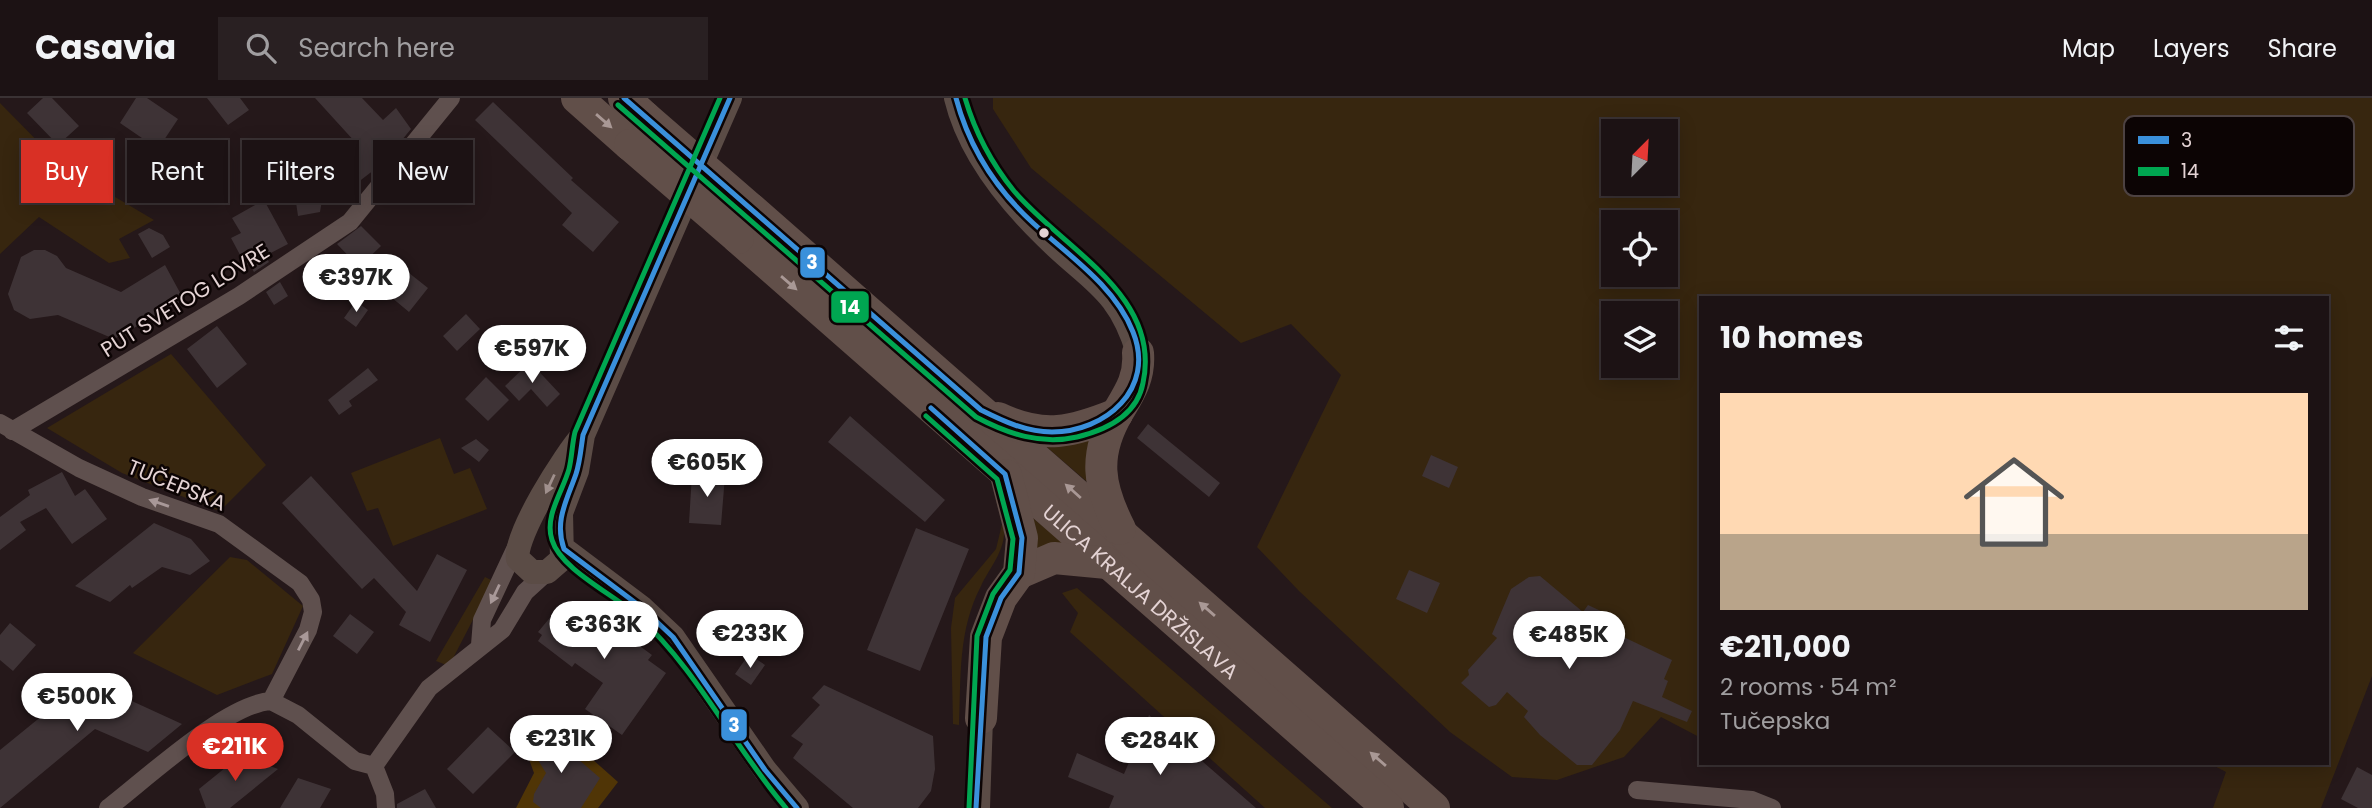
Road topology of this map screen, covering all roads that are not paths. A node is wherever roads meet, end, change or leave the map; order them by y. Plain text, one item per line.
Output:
1 (451, 98) edge
2 (577, 98) edge
3 (730, 98) edge
4 (956, 98) edge
5 (635, 107) edge
6 (1138, 353) joint
7 (981, 410) junction
8 (1117, 414) junction
9 (6, 427) edge
10 (583, 435) junction
11 (1005, 474) junction
12 (1124, 536) junction
13 (519, 540) junction
14 (557, 556) junction
15 (1107, 563) junction
16 (1019, 573) junction
17 (480, 645) junction
18 (271, 701) junction
19 (981, 718) joint
20 (374, 766) junction
21 (1637, 790) dead end
22 (977, 807) edge
23 (108, 808) edge
24 (386, 808) edge
25 (797, 808) edge
26 (1388, 808) edge
27 (1434, 808) edge
28 (1772, 808) edge

1 - 9 street, PUT SVETOG LOVRE
2 -> 11 highway, ULICA KRALJA DRŽISLAVA, bridge
3 - 10 street
4 - 6 street
5 - 7 highway, ULICA KRALJA DRŽISLAVA, bridge
6 - 8 highway
7 - 8 highway
12 -> 7 highway, ULICA KRALJA DRŽISLAVA
8 - 12 highway
18 -> 9 street, TUČEPSKA
10 -> 13 street
10 - 14 street
11 - 15 highway, ULICA KRALJA DRŽISLAVA
11 - 16 highway
27 -> 12 highway, ULICA KRALJA DRŽISLAVA
13 - 14 street
13 - 14 street
13 -> 17 street
14 - 17 street
14 - 25 street
15 - 16 highway
15 - 26 highway, ULICA KRALJA DRŽISLAVA
16 - 19 highway
17 - 20 street
18 - 20 street
18 - 23 street
19 - 22 street
20 - 24 street
21 - 28 street

